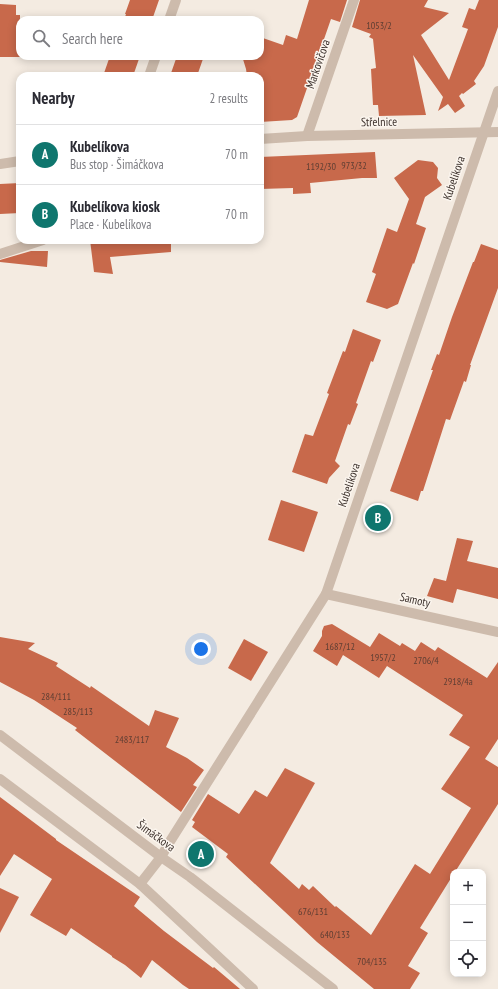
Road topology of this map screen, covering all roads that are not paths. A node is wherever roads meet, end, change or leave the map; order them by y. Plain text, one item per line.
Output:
1 (176, 0) edge
2 (354, 0) edge
3 (170, 16) edge
4 (155, 60) edge
5 (150, 72) edge
6 (498, 91) edge
7 (483, 132) junction
8 (498, 132) edge
9 (306, 136) junction
10 (264, 139) edge
11 (16, 162) edge
12 (0, 164) edge
13 (31, 244) edge
14 (0, 254) edge
15 (326, 594) junction
16 (498, 632) edge
17 (0, 735) edge
18 (0, 780) edge
19 (161, 857) junction
20 (140, 884) junction
21 (254, 989) edge
22 (333, 989) edge

1 - 3 street
2 - 9 street, Markovičova
4 - 5 street
6 - 7 street, Kubelíkova
7 - 8 street, Střelnice
7 - 9 street, Střelnice
7 - 15 street, Kubelíkova
9 - 10 street, Střelnice
11 - 12 street
13 - 14 street
15 - 16 street, Samoty
15 - 19 street, Kubelíkova
17 - 19 street, Šimáčkova
18 - 20 street
19 - 20 street, Kubelíkova
19 - 22 street, Šimáčkova
20 - 21 street

